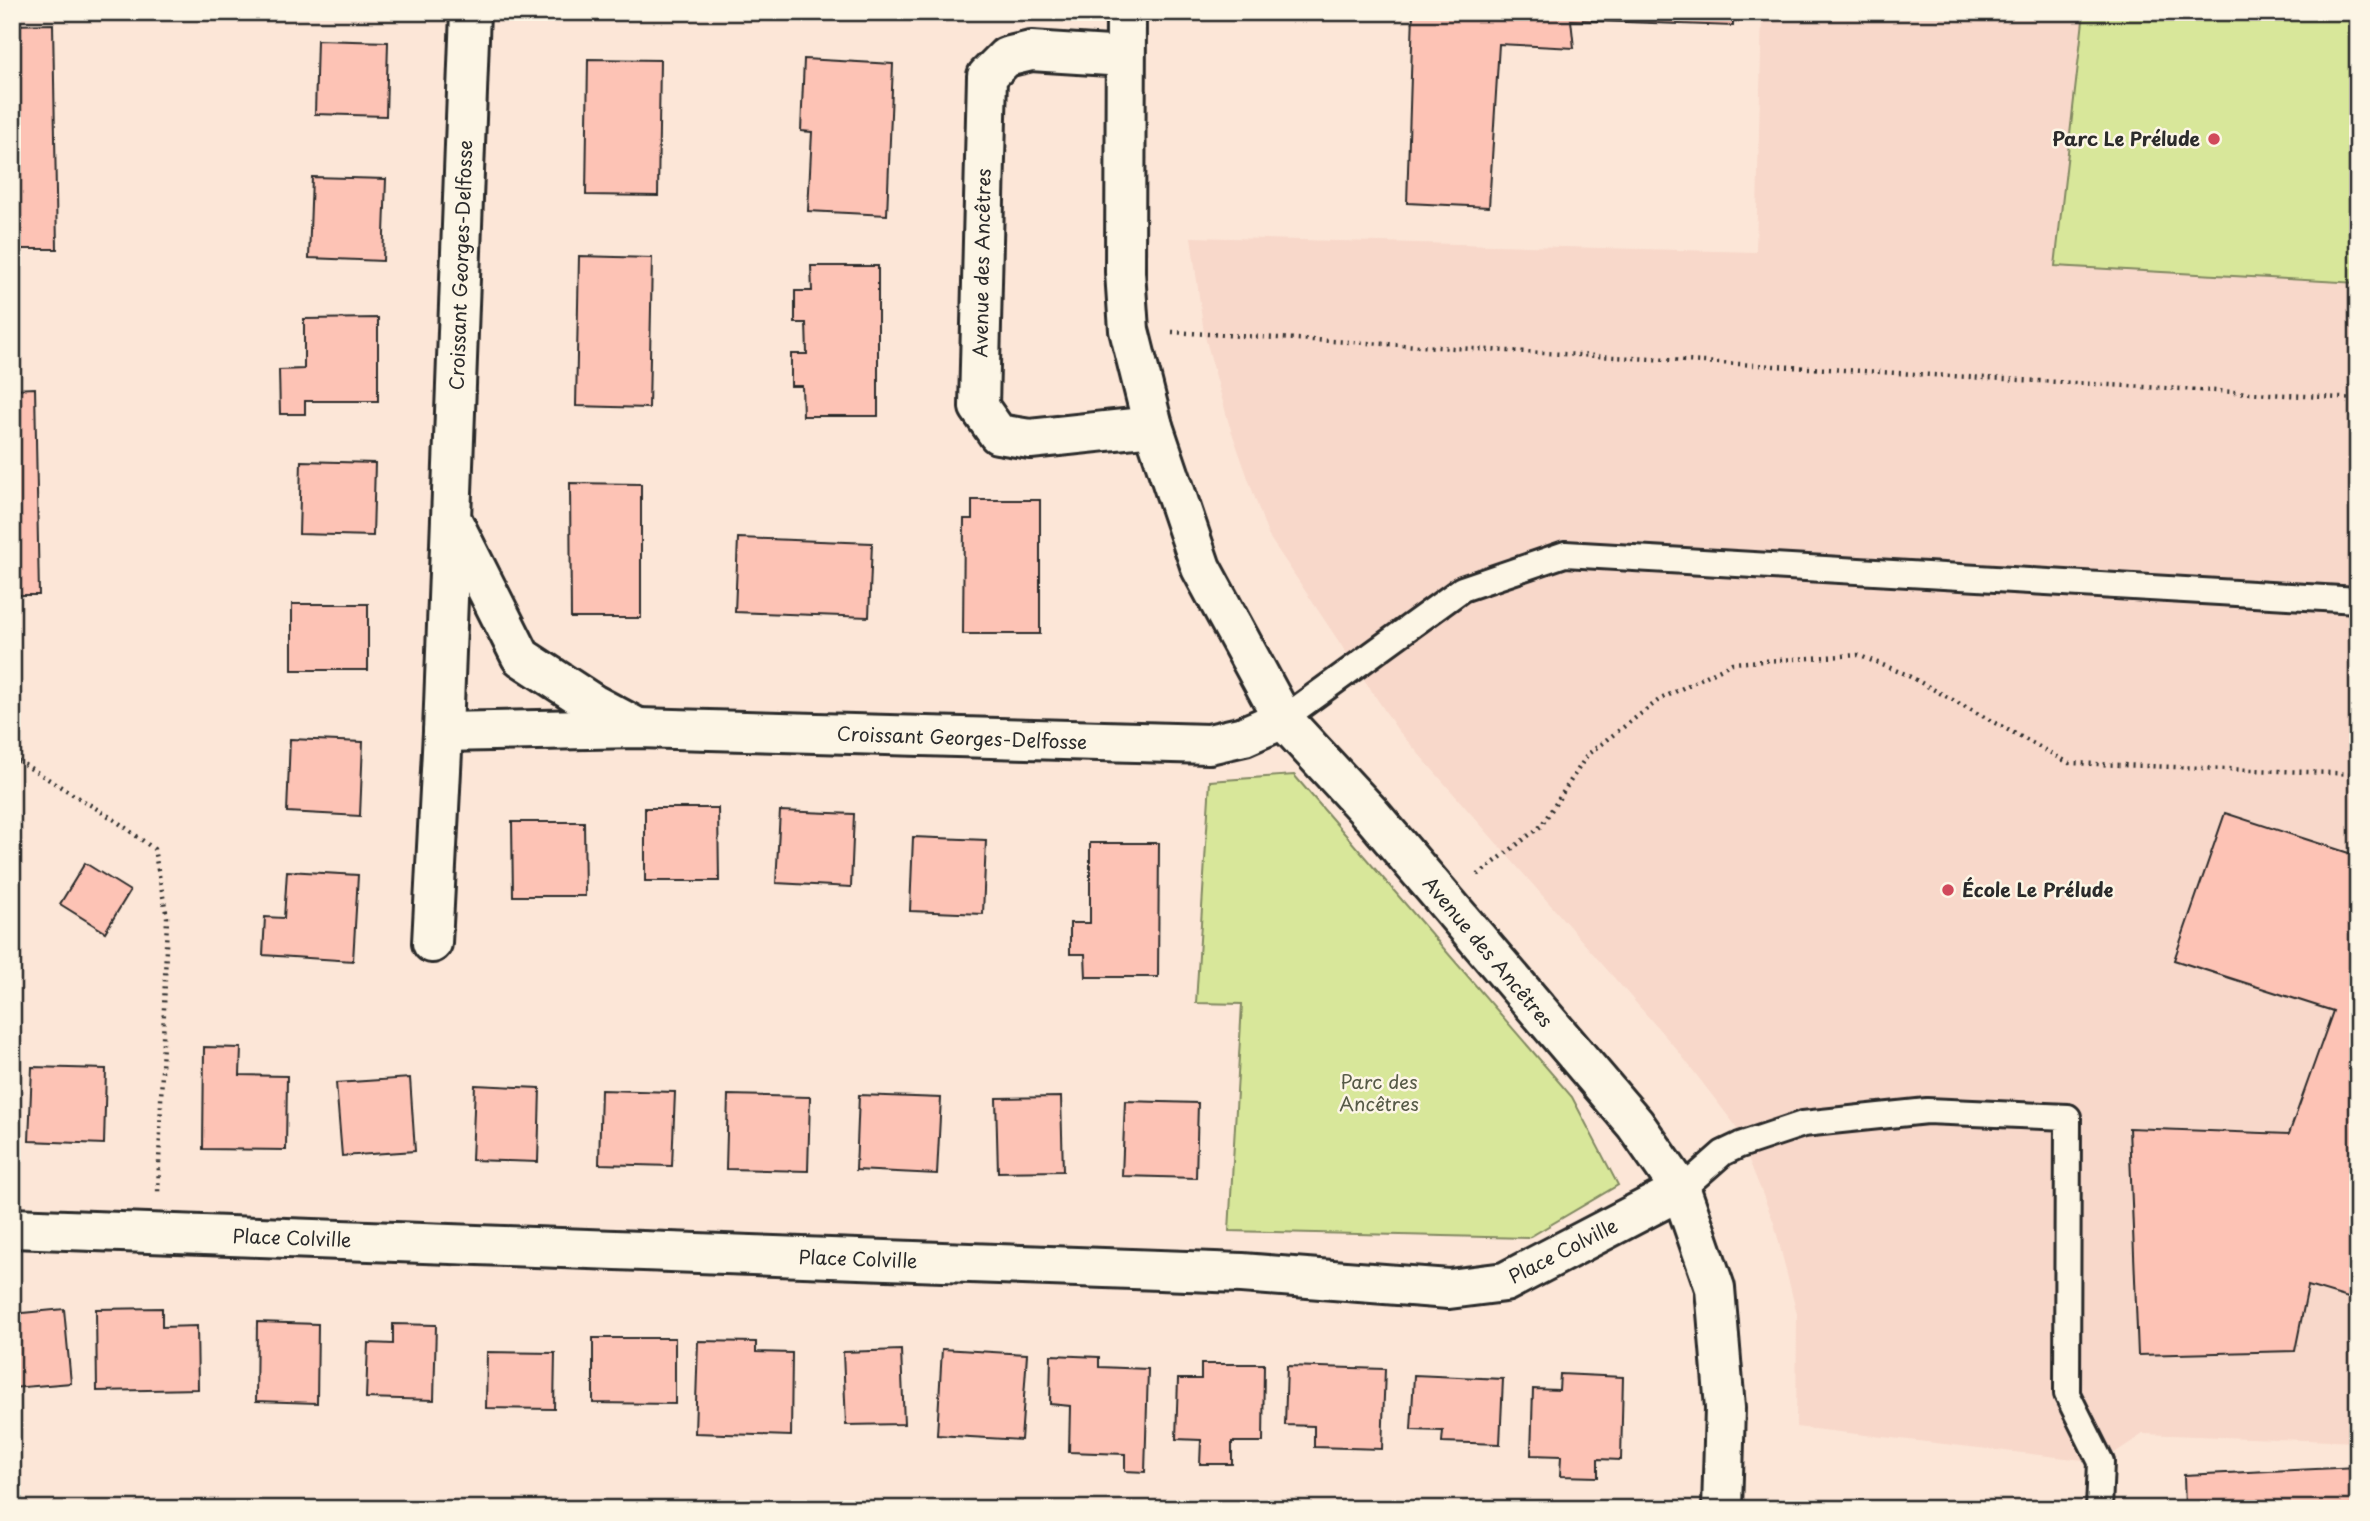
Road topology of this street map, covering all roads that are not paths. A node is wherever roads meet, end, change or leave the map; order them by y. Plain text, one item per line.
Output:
1 (470, 12) edge
2 (1126, 12) edge
3 (1125, 57) junction
4 (1153, 426) junction
5 (451, 519) junction
6 (2358, 600) edge
7 (1283, 719) junction
8 (638, 728) junction
9 (443, 732) junction
10 (432, 943) dead end
11 (1681, 1190) junction
12 (12, 1228) edge
13 (1722, 1509) edge
14 (2099, 1509) edge

1 - 5 street, Croissant Georges-Delfosse
2 - 3 street, Avenue des Ancêtres
3 - 4 street, Avenue des Ancêtres
3 - 4 street, Avenue des Ancêtres
4 - 7 street, Avenue des Ancêtres
5 - 8 street, Croissant Georges-Delfosse
5 - 9 street, Croissant Georges-Delfosse
6 - 7 lane
7 - 8 street, Croissant Georges-Delfosse
7 - 11 street, Avenue des Ancêtres
8 - 9 street, Croissant Georges-Delfosse
9 - 10 street, Croissant Georges-Delfosse
11 - 12 street, Place Colville
11 - 13 street, Avenue des Ancêtres
11 - 14 lane

